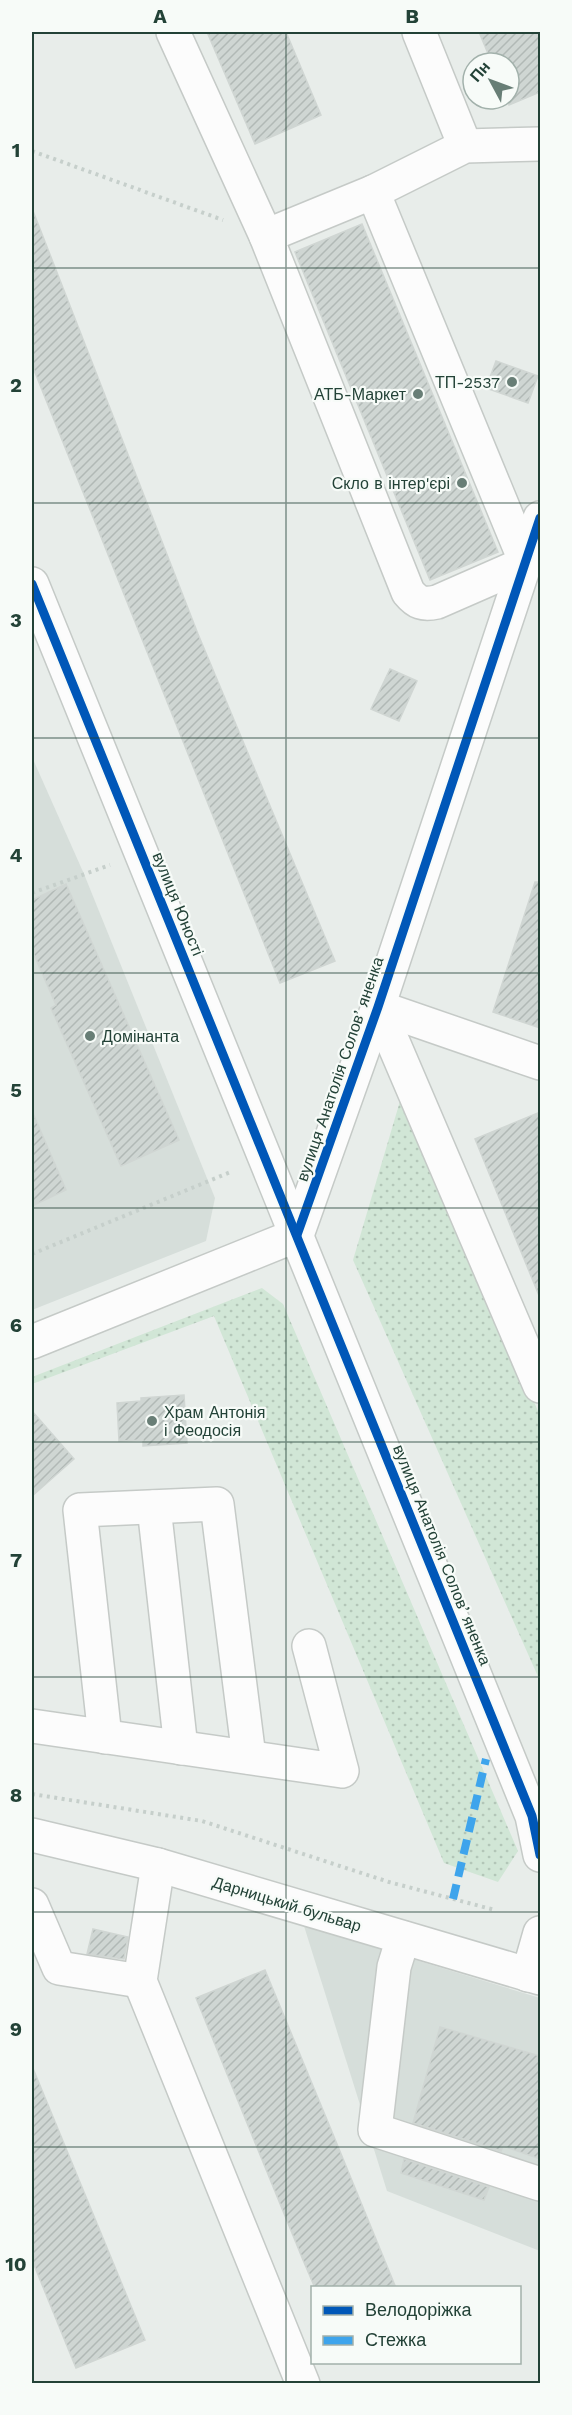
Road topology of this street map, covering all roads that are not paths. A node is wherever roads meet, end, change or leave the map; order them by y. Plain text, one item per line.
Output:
1 (173, 32) edge
2 (418, 32) edge
3 (540, 144) edge
4 (465, 146) junction
5 (373, 192) junction
6 (266, 236) junction
7 (540, 518) edge
8 (526, 563) junction
9 (32, 584) edge
10 (378, 1007) junction
11 (540, 1063) edge
12 (297, 1235) junction
13 (32, 1342) edge
14 (540, 1386) edge
15 (154, 1507) junction
16 (309, 1646) dead end
17 (32, 1726) edge
18 (105, 1737) junction
19 (181, 1748) junction
20 (249, 1757) junction
21 (32, 1835) edge
22 (540, 1855) edge
23 (158, 1865) junction
24 (32, 1905) edge
25 (540, 1933) edge
26 (403, 1938) junction
27 (534, 1976) edge
28 (140, 1981) junction
29 (540, 2184) edge
30 (303, 2384) edge

1 - 6 street
2 - 4 street
3 - 4 street
4 - 5 street
5 - 6 street
5 - 8 street
6 - 8 street
7 - 8 street, вулиця Анатолія Соловʼяненка
8 - 10 street, вулиця Анатолія Соловʼяненка
9 - 12 street, вулиця Юності
10 - 11 street
10 - 12 street, вулиця Анатолія Соловʼяненка
10 - 14 street
12 - 13 street
12 - 22 street, вулиця Анатолія Соловʼяненка
15 - 18 street
15 - 19 street
15 - 20 street
16 - 20 street
17 - 18 street
18 - 19 street
19 - 20 street
21 - 23 street, Дарницький бульвар
23 - 26 street, Дарницький бульвар
23 - 28 street
24 - 28 street
25 - 27 street
26 - 27 street, Дарницький бульвар
26 - 29 street
28 - 30 street

